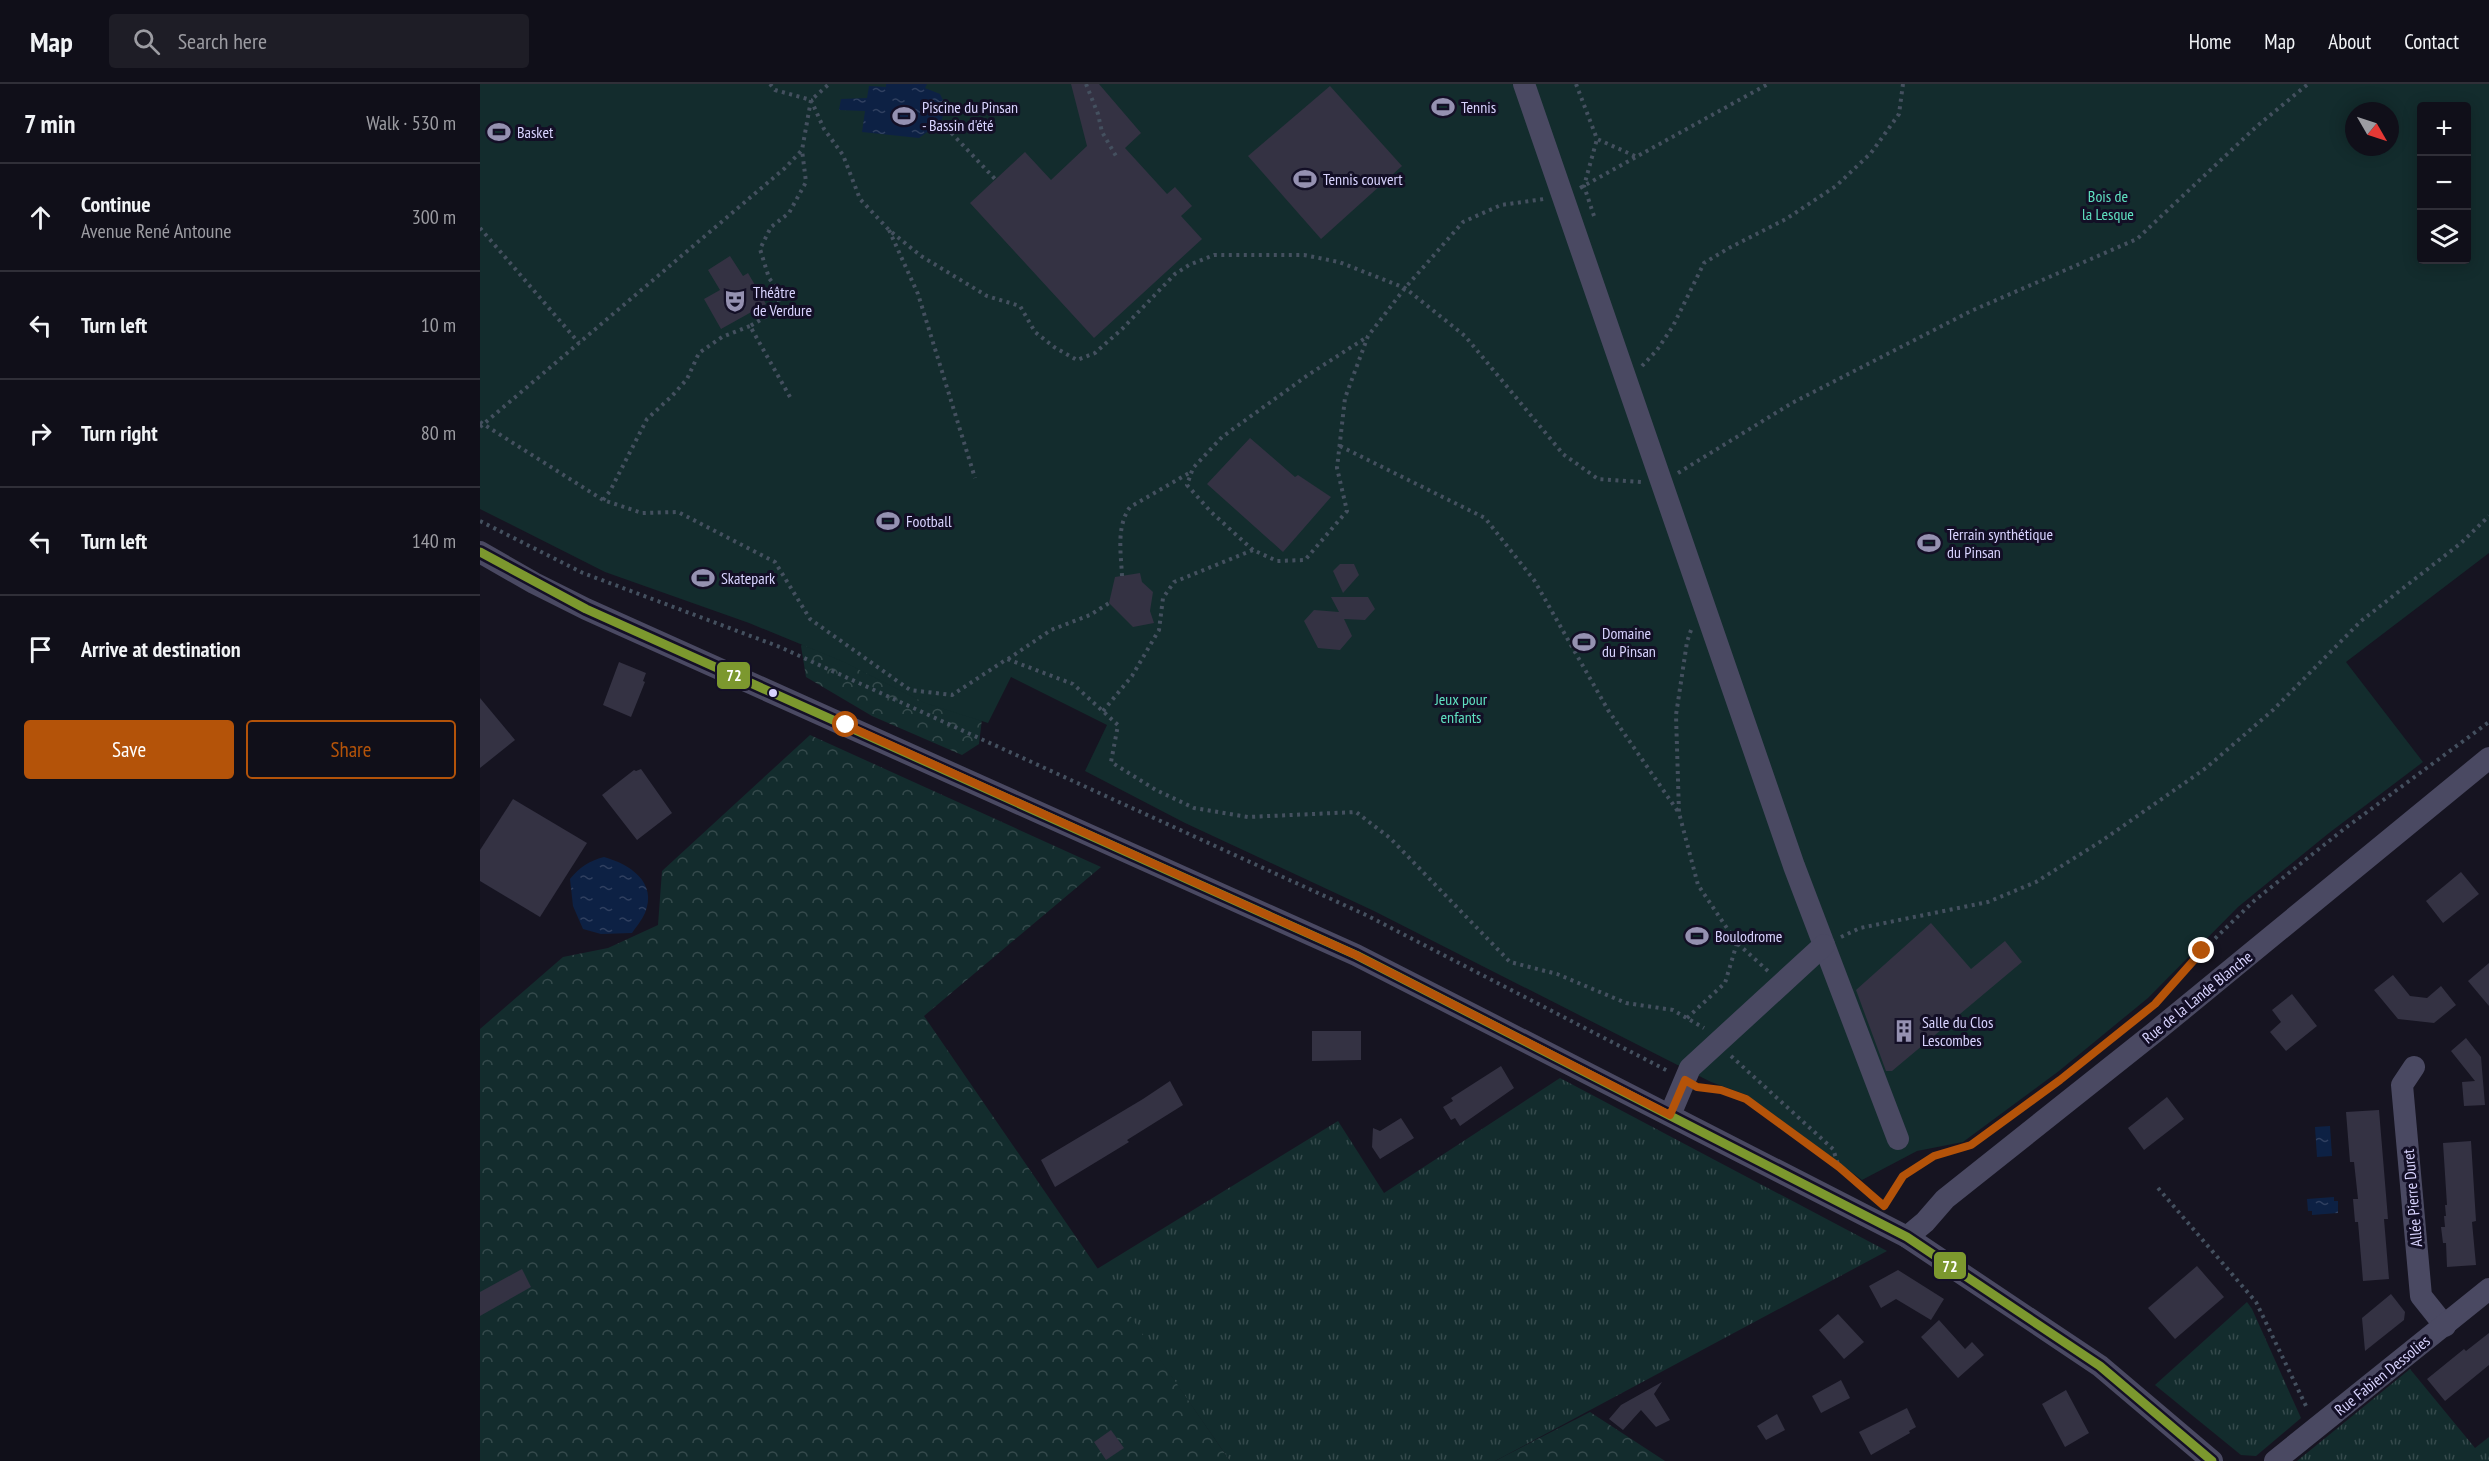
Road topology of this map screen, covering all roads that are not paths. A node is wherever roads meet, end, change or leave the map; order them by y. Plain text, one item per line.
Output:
1 (1524, 84) edge
2 (480, 552) edge
3 (2489, 758) edge
4 (1824, 945) junction
5 (2414, 1067) dead end
6 (1670, 1115) junction
7 (1898, 1139) dead end
8 (1907, 1236) junction
9 (2489, 1289) edge
10 (2445, 1326) junction
11 (2212, 1461) edge
12 (2275, 1461) edge

1 - 4 street
2 - 6 street
3 - 8 street, Rue de la Lande Blanche
4 - 6 street
4 - 7 street
5 - 10 street, Allée Pierre Duret
6 - 8 street
8 - 11 street
9 - 10 street, Rue Fabien Dessolies
10 - 12 street, Rue Fabien Dessolies

